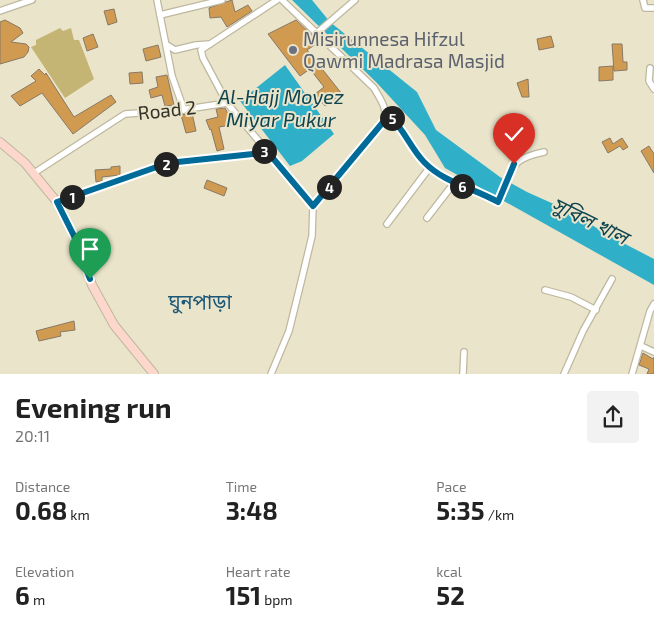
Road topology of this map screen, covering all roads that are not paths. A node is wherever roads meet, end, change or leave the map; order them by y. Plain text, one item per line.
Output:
1 (32, 0) edge
2 (157, 0) edge
3 (222, 0) edge
4 (277, 0) edge
5 (282, 0) edge
6 (355, 0) edge
7 (643, 0) edge
8 (654, 8) edge
9 (0, 11) edge
10 (160, 15) junction
11 (318, 32) junction
12 (210, 44) junction
13 (167, 46) junction
14 (650, 68) dead end
15 (654, 90) edge
16 (227, 103) junction
17 (184, 110) junction
18 (386, 114) junction
19 (0, 142) edge
20 (266, 150) junction
21 (544, 152) dead end
22 (430, 167) junction
23 (34, 173) junction
24 (454, 183) junction
25 (57, 202) junction
26 (313, 206) junction
27 (427, 218) dead end
28 (387, 224) dead end
29 (612, 279) dead end
30 (545, 290) dead end
31 (654, 304) edge
32 (596, 310) junction
33 (641, 346) junction
34 (464, 352) dead end
35 (654, 352) edge
36 (154, 374) edge
37 (271, 374) edge
38 (463, 374) edge
39 (564, 374) edge
40 (632, 374) edge

1 - 9 street
2 - 10 street
3 - 10 street
4 - 12 street
5 - 11 street
6 - 11 street
7 - 8 street
10 - 13 street
11 - 18 street
12 - 13 street
12 - 16 street, Road 2
13 - 17 street
14 - 15 street
16 - 17 street, Road 2
16 - 20 street
17 - 23 street, Road 2
18 - 22 street
18 - 26 street
19 - 23 main road
20 - 25 street
20 - 26 street
21 - 24 street
22 - 24 street
22 - 28 street
23 - 25 main road
24 - 27 street
25 - 36 main road
26 - 37 street
29 - 32 street
30 - 32 street
31 - 33 street
32 - 39 street
33 - 35 street
33 - 40 street
34 - 38 street

